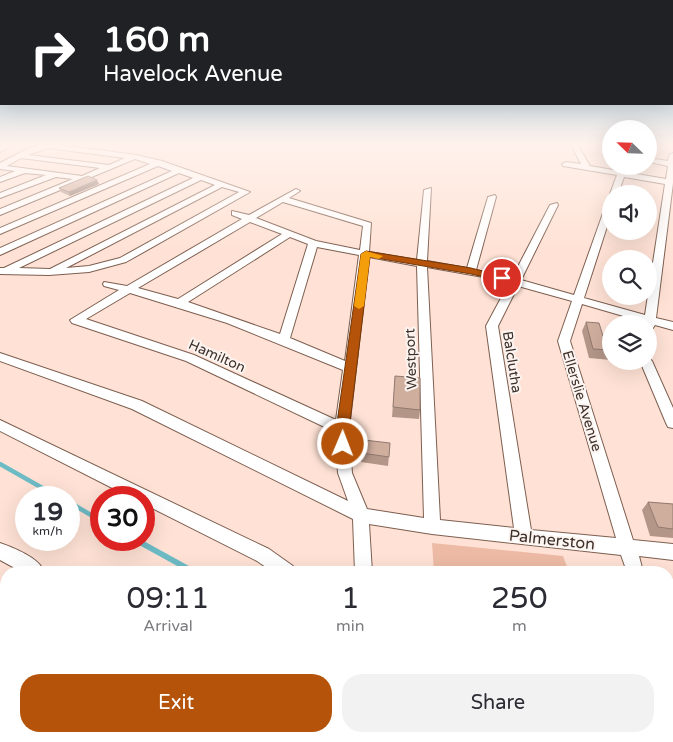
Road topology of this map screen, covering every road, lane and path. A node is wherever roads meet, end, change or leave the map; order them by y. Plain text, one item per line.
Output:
1 (41, 180) edge
2 (80, 180) edge
3 (120, 180) edge
4 (159, 180) edge
5 (195, 180) edge
6 (209, 180) edge
7 (654, 180) edge
8 (668, 182) joint
9 (222, 184) junction
10 (428, 190) dead end
11 (296, 191) dead end
12 (0, 196) edge
13 (492, 197) dead end
14 (282, 199) junction
15 (554, 205) dead end
16 (0, 212) edge
17 (235, 213) dead end
18 (249, 218) junction
19 (602, 228) edge
20 (0, 231) edge
21 (289, 234) junction
22 (313, 242) junction
23 (0, 252) edge
24 (366, 254) junction
25 (422, 262) junction
26 (3, 271) edge
27 (471, 271) junction
28 (49, 272) junction
29 (513, 282) junction
30 (108, 284) dead end
31 (130, 289) junction
32 (577, 300) junction
33 (180, 303) junction
34 (626, 315) edge
35 (650, 315) edge
36 (657, 323) edge
37 (673, 326) edge
38 (284, 340) junction
39 (0, 357) edge
40 (350, 368) junction
41 (650, 370) edge
42 (673, 423) edge
43 (0, 425) edge
44 (342, 430) junction
45 (361, 515) junction
46 (432, 527) junction
47 (524, 537) junction
48 (628, 548) junction
49 (0, 551) edge
50 (673, 552) edge
51 (28, 566) edge
52 (278, 566) edge
53 (363, 566) edge
54 (633, 566) edge

1 - 12 street
2 - 16 street
3 - 20 street
4 - 23 street
5 - 26 street
6 - 9 street
7 - 8 street
8 - 35 street
9 - 28 street
9 - 28 street
10 - 25 street, Westport
11 - 14 street
13 - 27 street
14 - 18 street
14 - 24 street
15 - 29 street, Balclutha
17 - 18 street
18 - 21 street
18 - 31 street
19 - 32 street, Ellerslie Avenue
21 - 22 street
21 - 33 street
22 - 24 street
22 - 38 street
24 - 25 street
24 - 40 street
25 - 27 street
25 - 46 street, Westport
26 - 28 street
27 - 29 street
29 - 32 street
29 - 47 street, Balclutha
30 - 31 street
31 - 33 street
31 - 44 street, Hamilton
32 - 34 street
32 - 48 street, Ellerslie Avenue
33 - 38 street
36 - 37 street
38 - 40 street
39 - 45 street, Palmerston
40 - 44 street
41 - 42 street
43 - 52 street
44 - 45 street
45 - 46 street, Palmerston
45 - 53 street
46 - 47 street, Palmerston
47 - 48 street, Palmerston
48 - 50 street, Palmerston
48 - 54 street, Ellerslie Avenue
49 - 51 street

